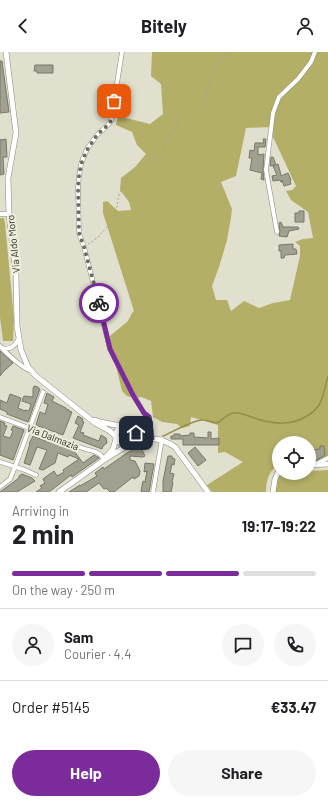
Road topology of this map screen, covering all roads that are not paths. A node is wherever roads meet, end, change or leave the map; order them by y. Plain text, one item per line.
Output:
1 (6, 52) edge
2 (122, 52) edge
3 (315, 52) edge
4 (0, 214) edge
5 (9, 214) junction
6 (277, 232) dead end
7 (18, 340) junction
8 (1, 347) edge
9 (31, 370) junction
10 (43, 392) dead end
11 (84, 414) junction
12 (0, 417) edge
13 (121, 426) junction
14 (30, 428) junction
15 (134, 430) junction
16 (116, 438) junction
17 (152, 438) junction
18 (162, 439) junction
19 (131, 443) junction
20 (112, 450) junction
21 (98, 452) junction
22 (328, 458) edge
23 (104, 460) junction
24 (0, 462) edge
25 (316, 464) joint
26 (328, 464) edge
27 (15, 467) junction
28 (36, 475) dead end
29 (275, 480) edge
30 (0, 487) edge
31 (59, 492) edge
32 (153, 492) edge
33 (208, 492) edge
34 (273, 492) edge

1 - 5 street, Via Aldo Moro
2 - 17 street
3 - 6 street
4 - 5 street
5 - 7 street, Via Aldo Moro
7 - 8 street
7 - 9 street, Via Aldo Moro
8 - 9 street
9 - 11 street, Via Aldo Moro
10 - 14 street
11 - 13 street
11 - 16 street
12 - 14 street, Via Dalmazia
13 - 15 street
13 - 16 street
14 - 21 street, Via Dalmazia
14 - 27 street
15 - 17 street
15 - 19 street
16 - 19 street
16 - 20 street
17 - 18 street
17 - 19 street
18 - 32 street
18 - 33 street
19 - 23 street
20 - 21 street
20 - 23 street
21 - 23 street
22 - 25 street
23 - 31 street
24 - 27 street
25 - 26 street
27 - 28 street
27 - 30 street
29 - 34 street

